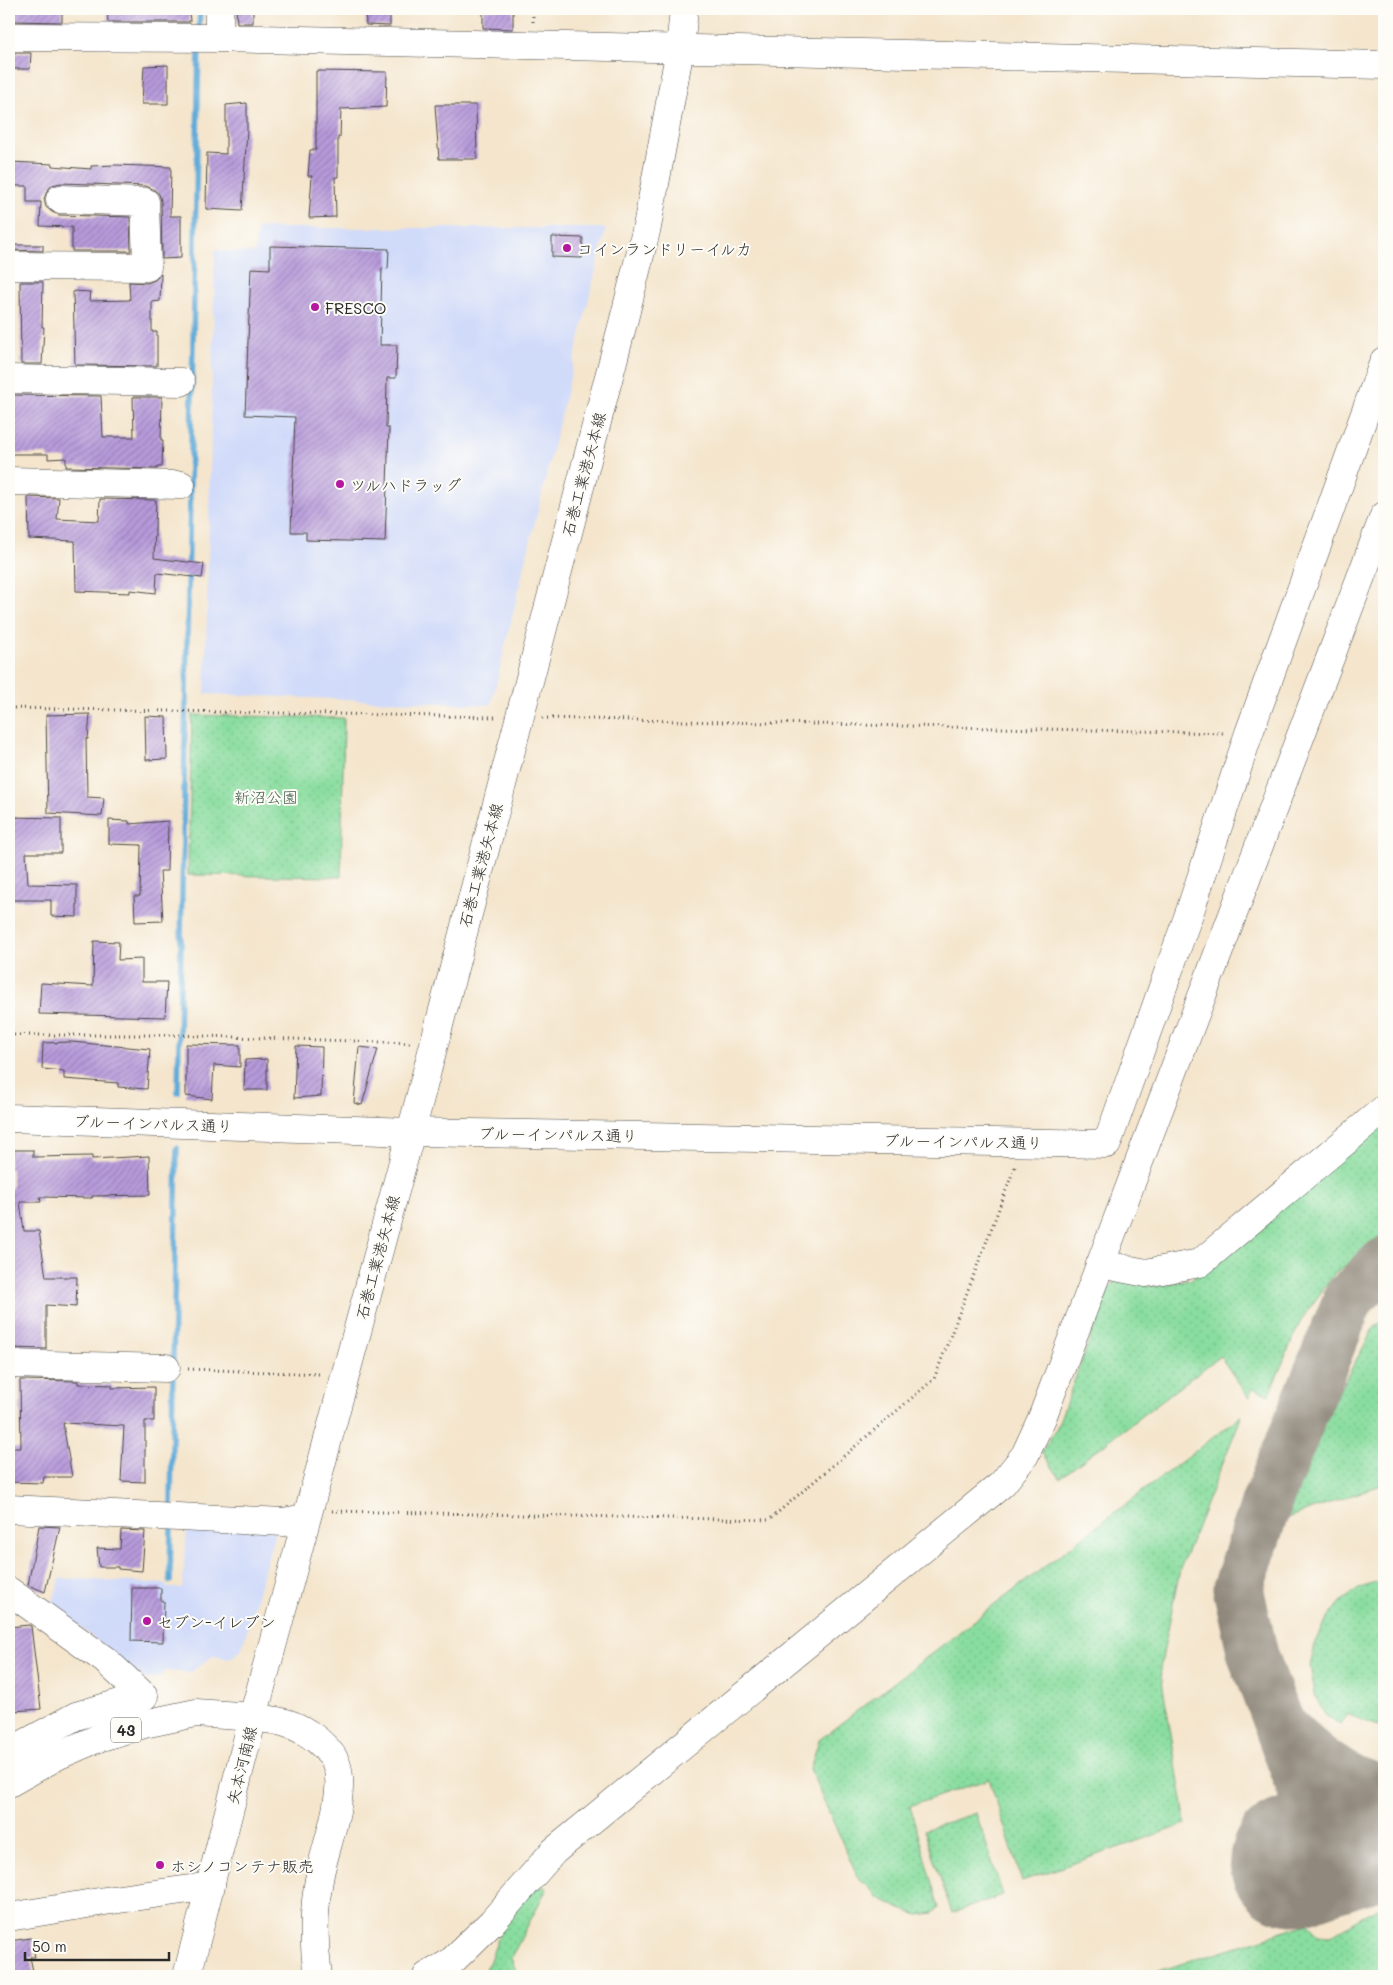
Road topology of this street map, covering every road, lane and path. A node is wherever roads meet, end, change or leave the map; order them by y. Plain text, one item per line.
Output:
1 (219, 9) edge
2 (684, 9) edge
3 (9, 37) edge
4 (206, 38) junction
5 (680, 49) junction
6 (1384, 65) edge
7 (60, 200) dead end
8 (9, 266) edge
9 (1384, 361) edge
10 (9, 379) edge
11 (181, 382) dead end
12 (9, 481) edge
13 (181, 485) dead end
14 (1384, 516) edge
15 (9, 708) edge
16 (519, 718) junction
17 (1249, 733) junction
18 (9, 1035) edge
19 (433, 1043) junction
20 (1384, 1109) edge
21 (9, 1118) edge
22 (411, 1132) junction
23 (1025, 1142) junction
24 (1100, 1264) junction
25 (9, 1364) edge
26 (174, 1369) joint
27 (345, 1375) junction
28 (9, 1509) edge
29 (305, 1518) junction
30 (9, 1591) edge
31 (253, 1717) junction
32 (9, 1752) edge
33 (9, 1783) edge
34 (211, 1886) junction
35 (9, 1917) edge
36 (187, 1976) edge
37 (318, 1976) edge
38 (426, 1976) edge

1 - 4 street
2 - 5 street, 石巻工業港矢本線
3 - 4 street
4 - 5 street
5 - 6 street
5 - 16 street, 石巻工業港矢本線
7 - 8 street
9 - 17 street
10 - 11 street
12 - 13 street
14 - 24 street
15 - 16 path
16 - 17 path
16 - 19 street, 石巻工業港矢本線
17 - 23 street, ブルーインパルス通り
18 - 19 path
19 - 22 street, 石巻工業港矢本線
20 - 24 street
21 - 22 street, ブルーインパルス通り
22 - 23 street, ブルーインパルス通り
22 - 27 street, 石巻工業港矢本線
23 - 29 path
24 - 38 street
25 - 26 street
26 - 27 path
27 - 29 street, 石巻工業港矢本線
28 - 29 street
29 - 31 street, 石巻工業港矢本線
30 - 32 street
31 - 33 street, 矢本河南線 / 43
31 - 34 street, 矢本河南線
31 - 37 street
34 - 35 street
34 - 36 street, 矢本河南線

